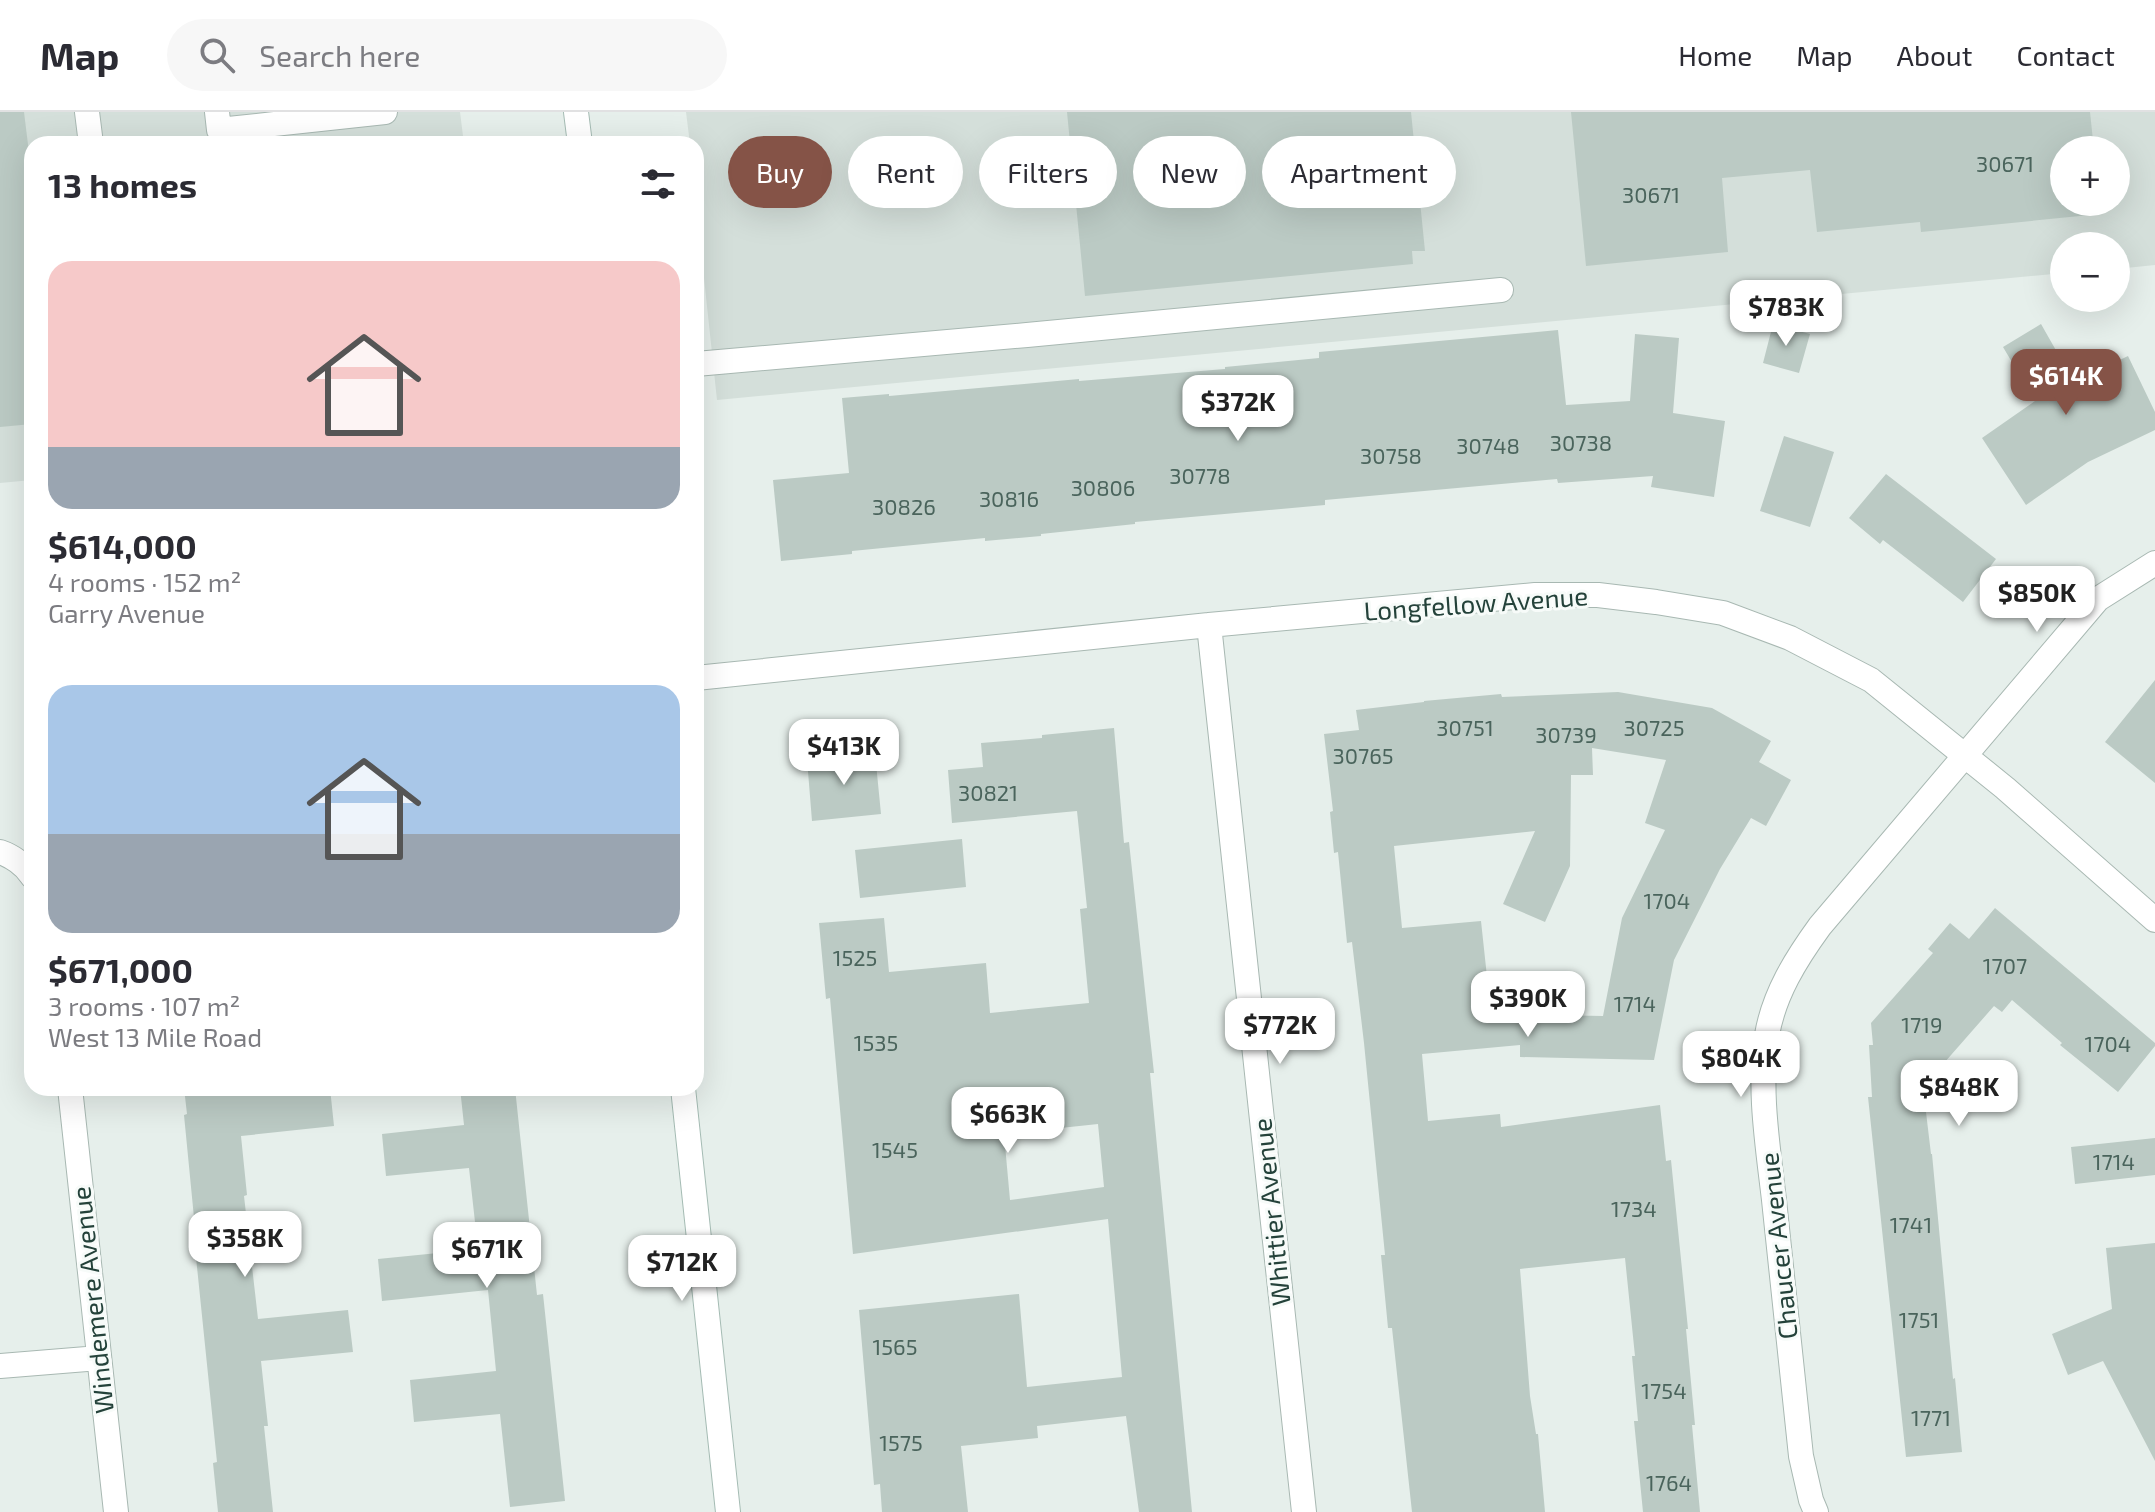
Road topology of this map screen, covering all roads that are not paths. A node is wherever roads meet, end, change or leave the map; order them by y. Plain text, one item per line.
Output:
1 (87, 112) edge
2 (217, 112) edge
3 (576, 112) edge
4 (381, 113) edge
5 (90, 136) edge
6 (579, 136) edge
7 (1501, 290) dead end
8 (704, 363) edge
9 (2155, 563) edge
10 (1209, 625) junction
11 (704, 677) edge
12 (1964, 756) junction
13 (5, 853) edge
14 (24, 867) edge
15 (2155, 920) edge
16 (71, 1096) edge
17 (684, 1096) edge
18 (99, 1358) junction
19 (0, 1366) edge
20 (116, 1512) edge
21 (728, 1512) edge
22 (1304, 1512) edge
23 (1816, 1512) edge

1 - 5 street
2 - 4 street
3 - 6 street
7 - 8 street
9 - 12 street, Chaucer Avenue
10 - 11 street, Longfellow Avenue
10 - 12 street, Longfellow Avenue
10 - 22 street, Whittier Avenue
12 - 15 street, Longfellow Avenue
12 - 23 street, Chaucer Avenue
13 - 14 street
16 - 18 street, Windemere Avenue
17 - 21 street
18 - 19 street
18 - 20 street, Windemere Avenue

